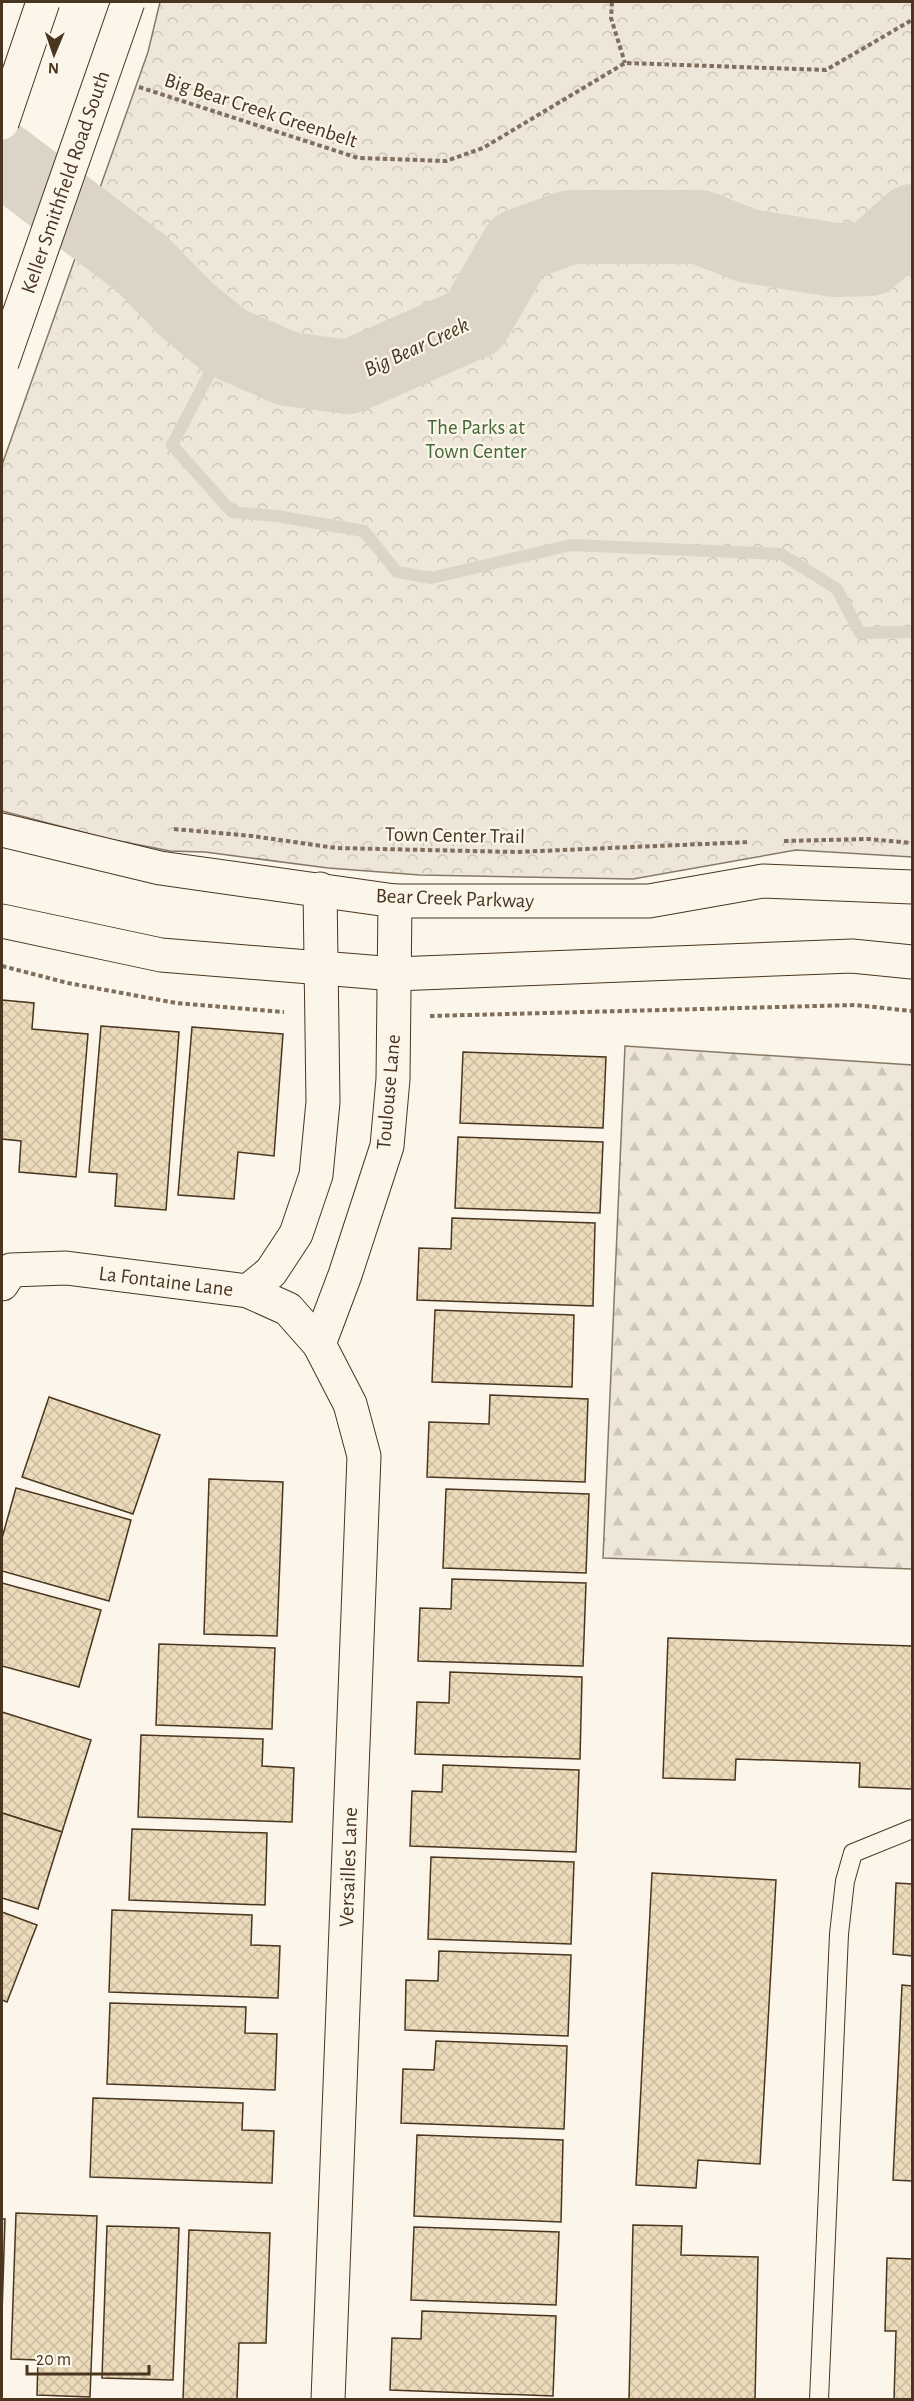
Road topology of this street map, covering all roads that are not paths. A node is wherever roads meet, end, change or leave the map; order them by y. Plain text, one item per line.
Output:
1 (43, 2) edge
2 (128, 2) edge
3 (2, 123) edge
4 (2, 363) edge
5 (2, 830) edge
6 (912, 887) edge
7 (320, 889) junction
8 (395, 901) junction
9 (2, 921) edge
10 (912, 962) edge
11 (320, 969) junction
12 (395, 974) junction
13 (2, 1284) edge
14 (248, 1291) junction
15 (319, 1344) junction
16 (912, 1829) edge
17 (328, 2400) edge
18 (819, 2400) edge

1 - 3 main road, bridge
2 - 4 main road, Keller Smithfield Road South, bridge
5 - 7 main road, Bear Creek Parkway
6 - 8 main road, Bear Creek Parkway
7 - 8 main road, Bear Creek Parkway
7 - 11 main road
8 - 12 main road, Toulouse Lane
9 - 11 main road
10 - 12 main road
11 - 12 main road
11 - 14 main road
12 - 15 main road, Toulouse Lane
13 - 14 main road, La Fontaine Lane
14 - 15 main road, La Fontaine Lane
15 - 17 main road, Versailles Lane
16 - 18 lane

